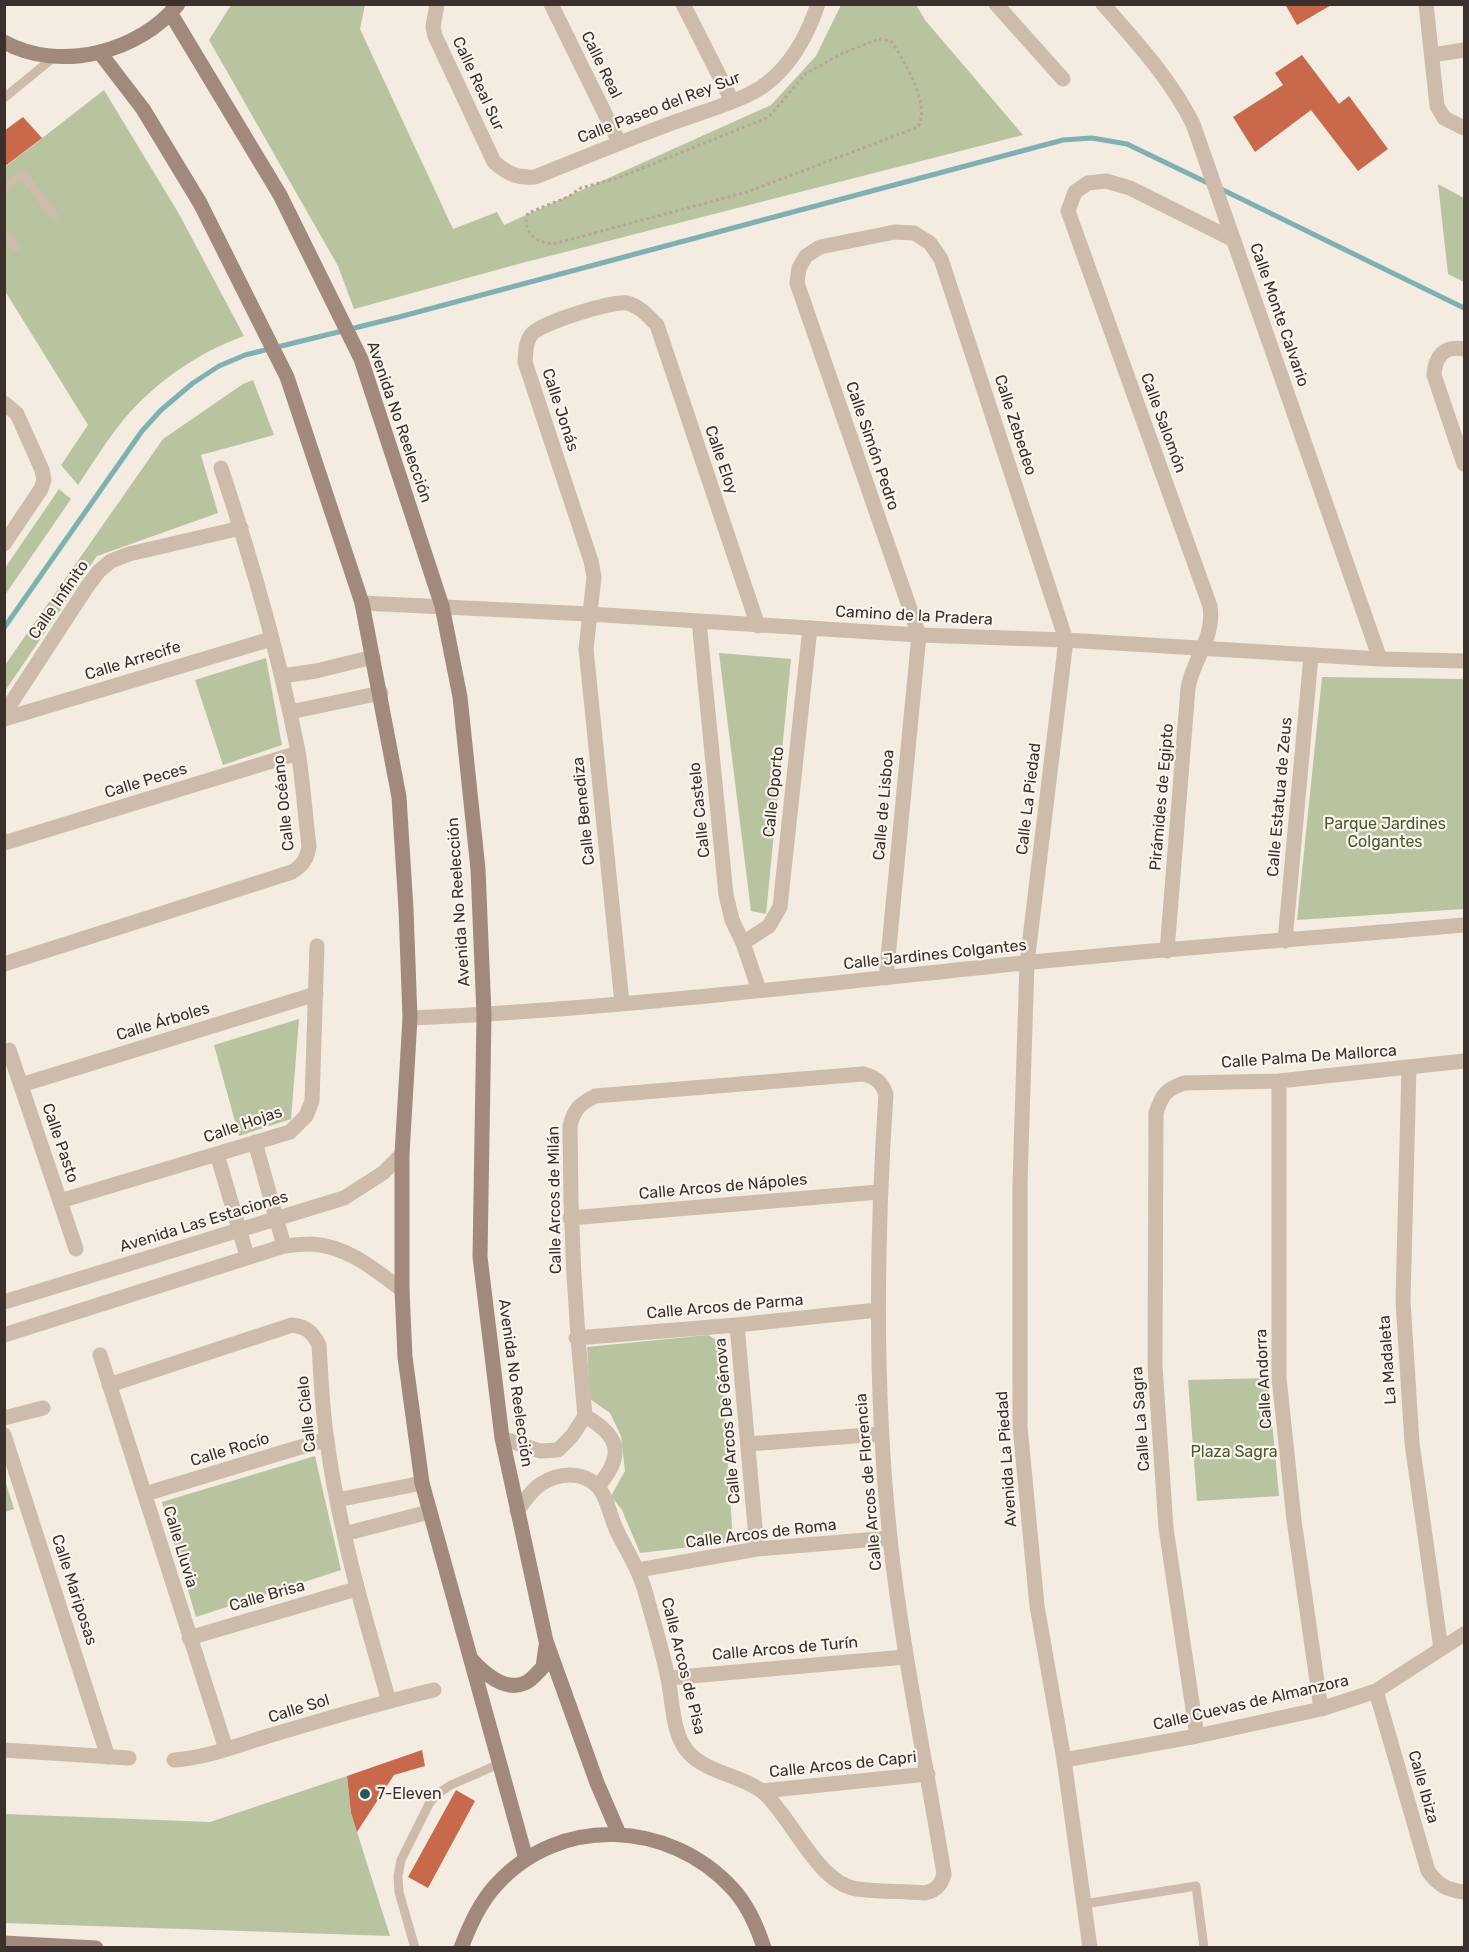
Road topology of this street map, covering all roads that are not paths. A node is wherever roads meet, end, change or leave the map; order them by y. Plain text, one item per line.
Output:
1 (437, 4) edge
2 (551, 4) edge
3 (683, 4) edge
4 (996, 4) edge
5 (1103, 4) edge
6 (1426, 4) edge
7 (817, 5) edge
8 (175, 9) edge
9 (4, 42) edge
10 (1464, 50) edge
11 (99, 53) junction
12 (1432, 55) junction
13 (54, 57) junction
14 (1063, 79) dead end
15 (4, 98) edge
16 (732, 101) junction
17 (1464, 128) edge
18 (619, 142) junction
19 (507, 173) joint
20 (4, 188) edge
21 (54, 216) dead end
22 (4, 233) edge
23 (914, 233) joint
24 (1234, 240) junction
25 (16, 247) dead end
26 (644, 311) joint
27 (1464, 349) edge
28 (4, 403) edge
29 (1464, 464) edge
30 (221, 468) dead end
31 (241, 528) junction
32 (4, 544) edge
33 (362, 603) junction
34 (442, 606) junction
35 (589, 614) junction
36 (699, 621) junction
37 (758, 626) junction
38 (810, 628) junction
39 (919, 635) junction
40 (271, 639) junction
41 (1066, 640) junction
42 (1203, 648) junction
43 (1311, 656) junction
44 (373, 657) junction
45 (1380, 660) junction
46 (1464, 660) edge
47 (282, 676) junction
48 (381, 693) junction
49 (290, 712) junction
50 (4, 717) edge
51 (298, 753) junction
52 (4, 843) edge
53 (1464, 925) edge
54 (1285, 941) junction
55 (743, 944) junction
56 (317, 946) dead end
57 (1167, 951) junction
58 (1027, 963) junction
59 (4, 964) edge
60 (886, 978) junction
61 (759, 990) junction
62 (316, 994) junction
63 (622, 1004) junction
64 (484, 1015) junction
65 (410, 1018) junction
66 (9, 1050) dead end
67 (1464, 1061) edge
68 (1408, 1067) junction
69 (874, 1077) joint
70 (1279, 1081) junction
71 (21, 1085) junction
72 (1161, 1098) joint
73 (255, 1142) junction
74 (217, 1154) junction
75 (402, 1154) junction
76 (879, 1192) junction
77 (60, 1201) junction
78 (570, 1218) junction
79 (275, 1219) junction
80 (240, 1229) junction
81 (284, 1246) junction
82 (75, 1248) dead end
83 (247, 1256) junction
84 (402, 1290) junction
85 (4, 1302) edge
86 (877, 1310) junction
87 (737, 1325) junction
88 (4, 1335) edge
89 (576, 1338) junction
90 (100, 1355) dead end
91 (109, 1385) junction
92 (43, 1408) dead end
93 (585, 1416) junction
94 (4, 1418) edge
95 (881, 1434) junction
96 (4, 1435) edge
97 (502, 1438) junction
98 (327, 1439) junction
99 (748, 1444) junction
100 (558, 1450) junction
101 (562, 1475) junction
102 (422, 1484) junction
103 (598, 1486) junction
104 (145, 1494) junction
105 (337, 1500) junction
106 (516, 1511) junction
107 (429, 1512) junction
108 (344, 1534) junction
109 (890, 1538) junction
110 (757, 1550) junction
111 (638, 1570) junction
112 (356, 1589) junction
113 (1464, 1634) edge
114 (189, 1638) junction
115 (546, 1641) junction
116 (1441, 1648) junction
117 (905, 1657) junction
118 (470, 1658) junction
119 (668, 1678) junction
120 (434, 1690) dead end
121 (1376, 1691) junction
122 (388, 1701) junction
123 (1321, 1709) junction
124 (1197, 1736) junction
125 (226, 1749) junction
126 (4, 1750) edge
127 (108, 1757) junction
128 (129, 1758) dead end
129 (174, 1760) dead end
130 (1064, 1760) junction
131 (500, 1764) junction
132 (928, 1774) junction
133 (762, 1791) junction
134 (619, 1834) junction
135 (526, 1860) junction
136 (941, 1884) joint
137 (1464, 1892) edge
138 (1083, 1904) junction
139 (4, 1943) edge
140 (96, 1947) edge
141 (415, 1947) edge
142 (461, 1947) edge
143 (764, 1947) edge
144 (1090, 1947) edge
145 (1204, 1947) edge

1 - 19 street, Calle Real Sur
2 - 18 street, Calle Real
3 - 16 street
4 - 14 street
5 - 24 street, Calle Monte Calvario
6 - 12 street
7 - 16 street, Calle Paseo del Rey Sur
8 - 11 main road
8 - 34 main road, Avenida No Reelección
9 - 13 main road
10 - 12 street
11 - 13 main road
11 - 33 main road
12 - 17 street
13 - 15 lane
16 - 18 street, Calle Paseo del Rey Sur
18 - 19 street, Calle Paseo del Rey Sur
20 - 21 lane
22 - 25 lane
23 - 39 street, Calle Simón Pedro
23 - 41 street, Calle Zebedeo
24 - 42 street, Calle Salomón
24 - 45 street, Calle Monte Calvario
26 - 35 street, Calle Jonás
26 - 37 street, Calle Eloy
27 - 29 street
28 - 32 street
30 - 31 street, Calle Océano
31 - 40 street, Calle Océano
31 - 50 street, Calle Infinito
33 - 34 street, Camino de la Pradera
33 - 44 main road
34 - 35 street, Camino de la Pradera
34 - 64 main road, Avenida No Reelección
35 - 36 street, Camino de la Pradera
35 - 63 street, Calle Benediza
36 - 37 street, Camino de la Pradera
36 - 55 street, Calle Castelo
37 - 38 street, Camino de la Pradera
38 - 39 street, Camino de la Pradera
38 - 55 street, Calle Oporto
39 - 41 street, Camino de la Pradera
39 - 60 street, Calle de Lisboa
40 - 47 street, Calle Océano
40 - 50 street, Calle Arrecife
41 - 42 street, Camino de la Pradera
41 - 58 street, Calle La Piedad
42 - 43 street, Camino de la Pradera
42 - 57 street, Pirámides de Egipto
43 - 45 street, Camino de la Pradera
43 - 54 street, Calle Estatua de Zeus
44 - 47 street
44 - 48 main road
45 - 46 street, Camino de la Pradera
47 - 49 street, Calle Océano
48 - 49 street
48 - 65 main road
49 - 51 street, Calle Océano
51 - 52 street, Calle Peces
51 - 59 street, Calle Océano
53 - 54 street, Calle Jardines Colgantes
54 - 57 street, Calle Jardines Colgantes
55 - 61 street, Calle Castelo
56 - 62 street, Calle Hojas
57 - 58 street, Calle Jardines Colgantes
58 - 60 street, Calle Jardines Colgantes
58 - 130 street, Avenida La Piedad
60 - 61 street, Calle Jardines Colgantes
61 - 63 street, Calle Jardines Colgantes
62 - 71 street, Calle Árboles
62 - 73 street, Calle Hojas
63 - 64 street, Calle Jardines Colgantes
64 - 65 street, Calle Jardines Colgantes
64 - 97 main road, Avenida No Reelección
65 - 75 main road
66 - 71 street, Calle Pasto
67 - 68 street, Calle Palma De Mallorca
68 - 70 street, Calle Palma De Mallorca
68 - 116 street, La Madaleta
69 - 76 street, Calle Arcos de Florencia
69 - 78 street, Calle Arcos de Milán
70 - 72 street, Calle Palma De Mallorca
70 - 123 street, Calle Andorra
71 - 77 street, Calle Pasto
72 - 124 street, Calle La Sagra
73 - 74 street, Calle Hojas
73 - 79 street
74 - 77 street, Calle Hojas
74 - 80 street
75 - 79 street, Avenida Las Estaciones
75 - 84 main road
76 - 78 street, Calle Arcos de Nápoles
76 - 86 street, Calle Arcos de Florencia
77 - 82 street, Calle Pasto
78 - 89 street, Calle Arcos de Milán
79 - 80 street, Avenida Las Estaciones
79 - 81 street
80 - 83 street
80 - 85 street, Avenida Las Estaciones
81 - 83 street
81 - 84 street
83 - 88 street
84 - 102 main road
86 - 87 street, Calle Arcos de Parma
86 - 95 street, Calle Arcos de Florencia
87 - 89 street, Calle Arcos de Parma
87 - 99 street, Calle Arcos De Génova
89 - 93 street, Calle Arcos de Milán
90 - 91 street, Calle Lluvia
91 - 98 street, Calle Cielo
91 - 104 street, Calle Lluvia
92 - 94 street
93 - 100 street
93 - 103 street
95 - 99 street
95 - 109 street, Calle Arcos de Florencia
96 - 127 street, Calle Mariposas
97 - 100 street
97 - 106 main road, Avenida No Reelección
98 - 104 street, Calle Rocío
98 - 105 street, Calle Cielo
99 - 110 street, Calle Arcos De Génova
100 - 101 street
101 - 103 street
101 - 106 street
102 - 105 street
102 - 107 main road
103 - 111 street, Calle Arcos de Pisa
104 - 114 street, Calle Lluvia
105 - 108 street, Calle Cielo
106 - 115 main road, Avenida No Reelección
107 - 108 street
107 - 118 main road
108 - 112 street, Calle Cielo
109 - 110 street, Calle Arcos de Roma
109 - 117 street, Calle Arcos de Florencia
110 - 111 street, Calle Arcos de Roma
111 - 119 street, Calle Arcos de Pisa
112 - 114 street, Calle Brisa
112 - 122 street, Calle Cielo
113 - 116 street, Calle Cuevas de Almanzora
114 - 125 street, Calle Lluvia
115 - 118 main road
115 - 134 main road, Avenida No Reelección
116 - 121 street, Calle Cuevas de Almanzora
117 - 119 street, Calle Arcos de Turín
117 - 132 street, Calle Arcos de Florencia
118 - 131 main road
119 - 133 street, Calle Arcos de Pisa
120 - 122 street, Calle Sol
121 - 123 street, Calle Cuevas de Almanzora
121 - 137 street, Calle Ibiza
122 - 125 street, Calle Sol
123 - 124 street, Calle Cuevas de Almanzora
124 - 130 street, Calle Cuevas de Almanzora
125 - 129 street, Calle Sol
126 - 127 street
127 - 128 street
130 - 138 street, Avenida La Piedad
131 - 135 main road
131 - 141 lane
132 - 133 street, Calle Arcos de Capri
132 - 136 street, Calle Arcos de Florencia
133 - 136 street, Calle Arcos de Pisa
134 - 135 main road
134 - 143 main road
135 - 142 main road
138 - 144 street, Avenida La Piedad
138 - 145 lane
139 - 140 main road

